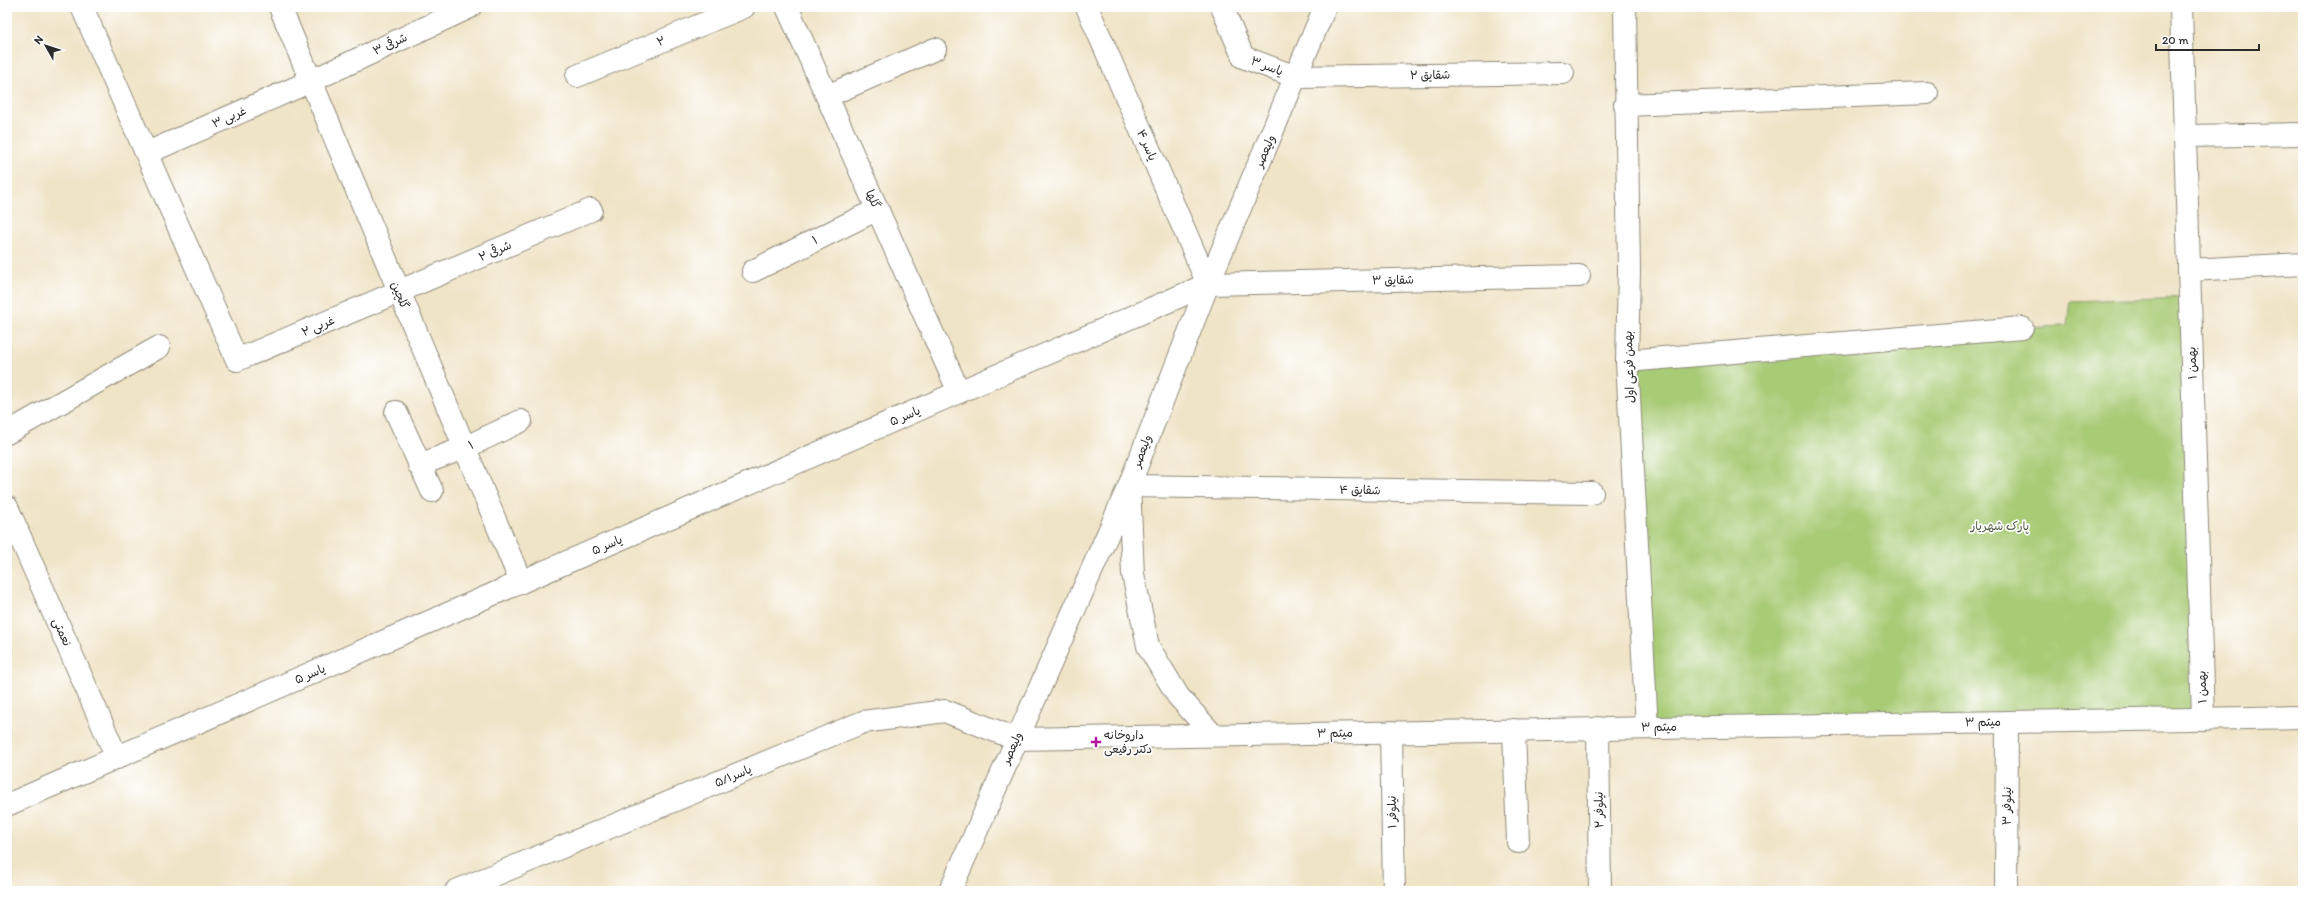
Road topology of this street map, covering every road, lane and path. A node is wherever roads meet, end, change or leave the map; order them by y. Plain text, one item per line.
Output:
1 (82, 7) edge
2 (280, 7) edge
3 (470, 7) edge
4 (744, 7) edge
5 (787, 7) edge
6 (1087, 7) edge
7 (1222, 7) edge
8 (1325, 7) edge
9 (1625, 7) edge
10 (2181, 7) edge
11 (935, 49) dead end
12 (1563, 73) dead end
13 (577, 76) dead end
14 (1296, 77) junction
15 (311, 81) junction
16 (1927, 93) dead end
17 (827, 96) junction
18 (1625, 105) junction
19 (2303, 134) edge
20 (2185, 136) junction
21 (147, 153) junction
22 (878, 209) junction
23 (591, 210) dead end
24 (2303, 264) edge
25 (2189, 270) junction
26 (753, 271) dead end
27 (1579, 276) dead end
28 (1208, 284) junction
29 (399, 292) junction
30 (2022, 328) dead end
31 (160, 347) dead end
32 (1627, 361) junction
33 (959, 392) junction
34 (396, 412) dead end
35 (521, 421) dead end
36 (7, 433) edge
37 (464, 448) junction
38 (419, 465) junction
39 (1129, 486) junction
40 (432, 491) dead end
41 (1592, 493) dead end
42 (7, 507) edge
43 (521, 582) junction
44 (2303, 717) edge
45 (2203, 719) junction
46 (2007, 722) junction
47 (1598, 728) junction
48 (1647, 728) junction
49 (1514, 730) junction
50 (1391, 732) junction
51 (1213, 735) junction
52 (1016, 739) junction
53 (117, 758) junction
54 (7, 805) edge
55 (1518, 842) dead end
56 (456, 891) edge
57 (950, 891) edge
58 (1394, 891) edge
59 (1600, 891) edge
60 (2006, 891) edge

1 - 21 street
2 - 15 street, گلچین
3 - 15 street, ۳ شرقی
4 - 13 street, ۲
5 - 17 street, گلها
6 - 28 street, یاسر ۴
7 - 14 street, یاسر ۳
8 - 14 street, ولیعصر
9 - 18 street, بهمن فرعی اول
10 - 20 street, بهمن ۱
11 - 17 street
12 - 14 street, شقایق ۲
14 - 28 street, ولیعصر
15 - 21 street, ۳ غربی
15 - 29 street, گلچین
16 - 18 street
17 - 22 street, گلها
18 - 32 street, بهمن فرعی اول
19 - 20 street
20 - 25 street, بهمن ۱
21 - 29 street, ۲ غربی
22 - 26 street, ۱
22 - 33 street, گلها
23 - 29 street, ۲ شرقی
24 - 25 street
25 - 45 street, بهمن ۱
27 - 28 street, شقایق ۳
28 - 33 street, یاسر ۵
28 - 39 street, ولیعصر
29 - 37 street, گلچین
30 - 32 street
31 - 36 street
32 - 48 street, بهمن فرعی اول
33 - 43 street, یاسر ۵
34 - 38 street
35 - 37 street, ۱
37 - 38 street, ۱
37 - 43 street, گلچین
38 - 40 street
39 - 41 street, شقایق ۴
39 - 51 street
39 - 52 street, ولیعصر
42 - 53 street, نعمتی
43 - 53 street, یاسر ۵
44 - 45 street, میثم ۳
45 - 46 street, میثم ۳
46 - 48 street, میثم ۳
46 - 60 street, نیلوفر ۳
47 - 48 street, میثم ۳
47 - 49 street, میثم ۳
47 - 59 street, نیلوفر ۲
49 - 50 street, میثم ۳
49 - 55 street
50 - 51 street, میثم ۳
50 - 58 street, نیلوفر ۱
51 - 52 street, میثم ۳
52 - 56 street, یاسر۵/۱
52 - 57 street, ولیعصر
53 - 54 street, یاسر ۵

